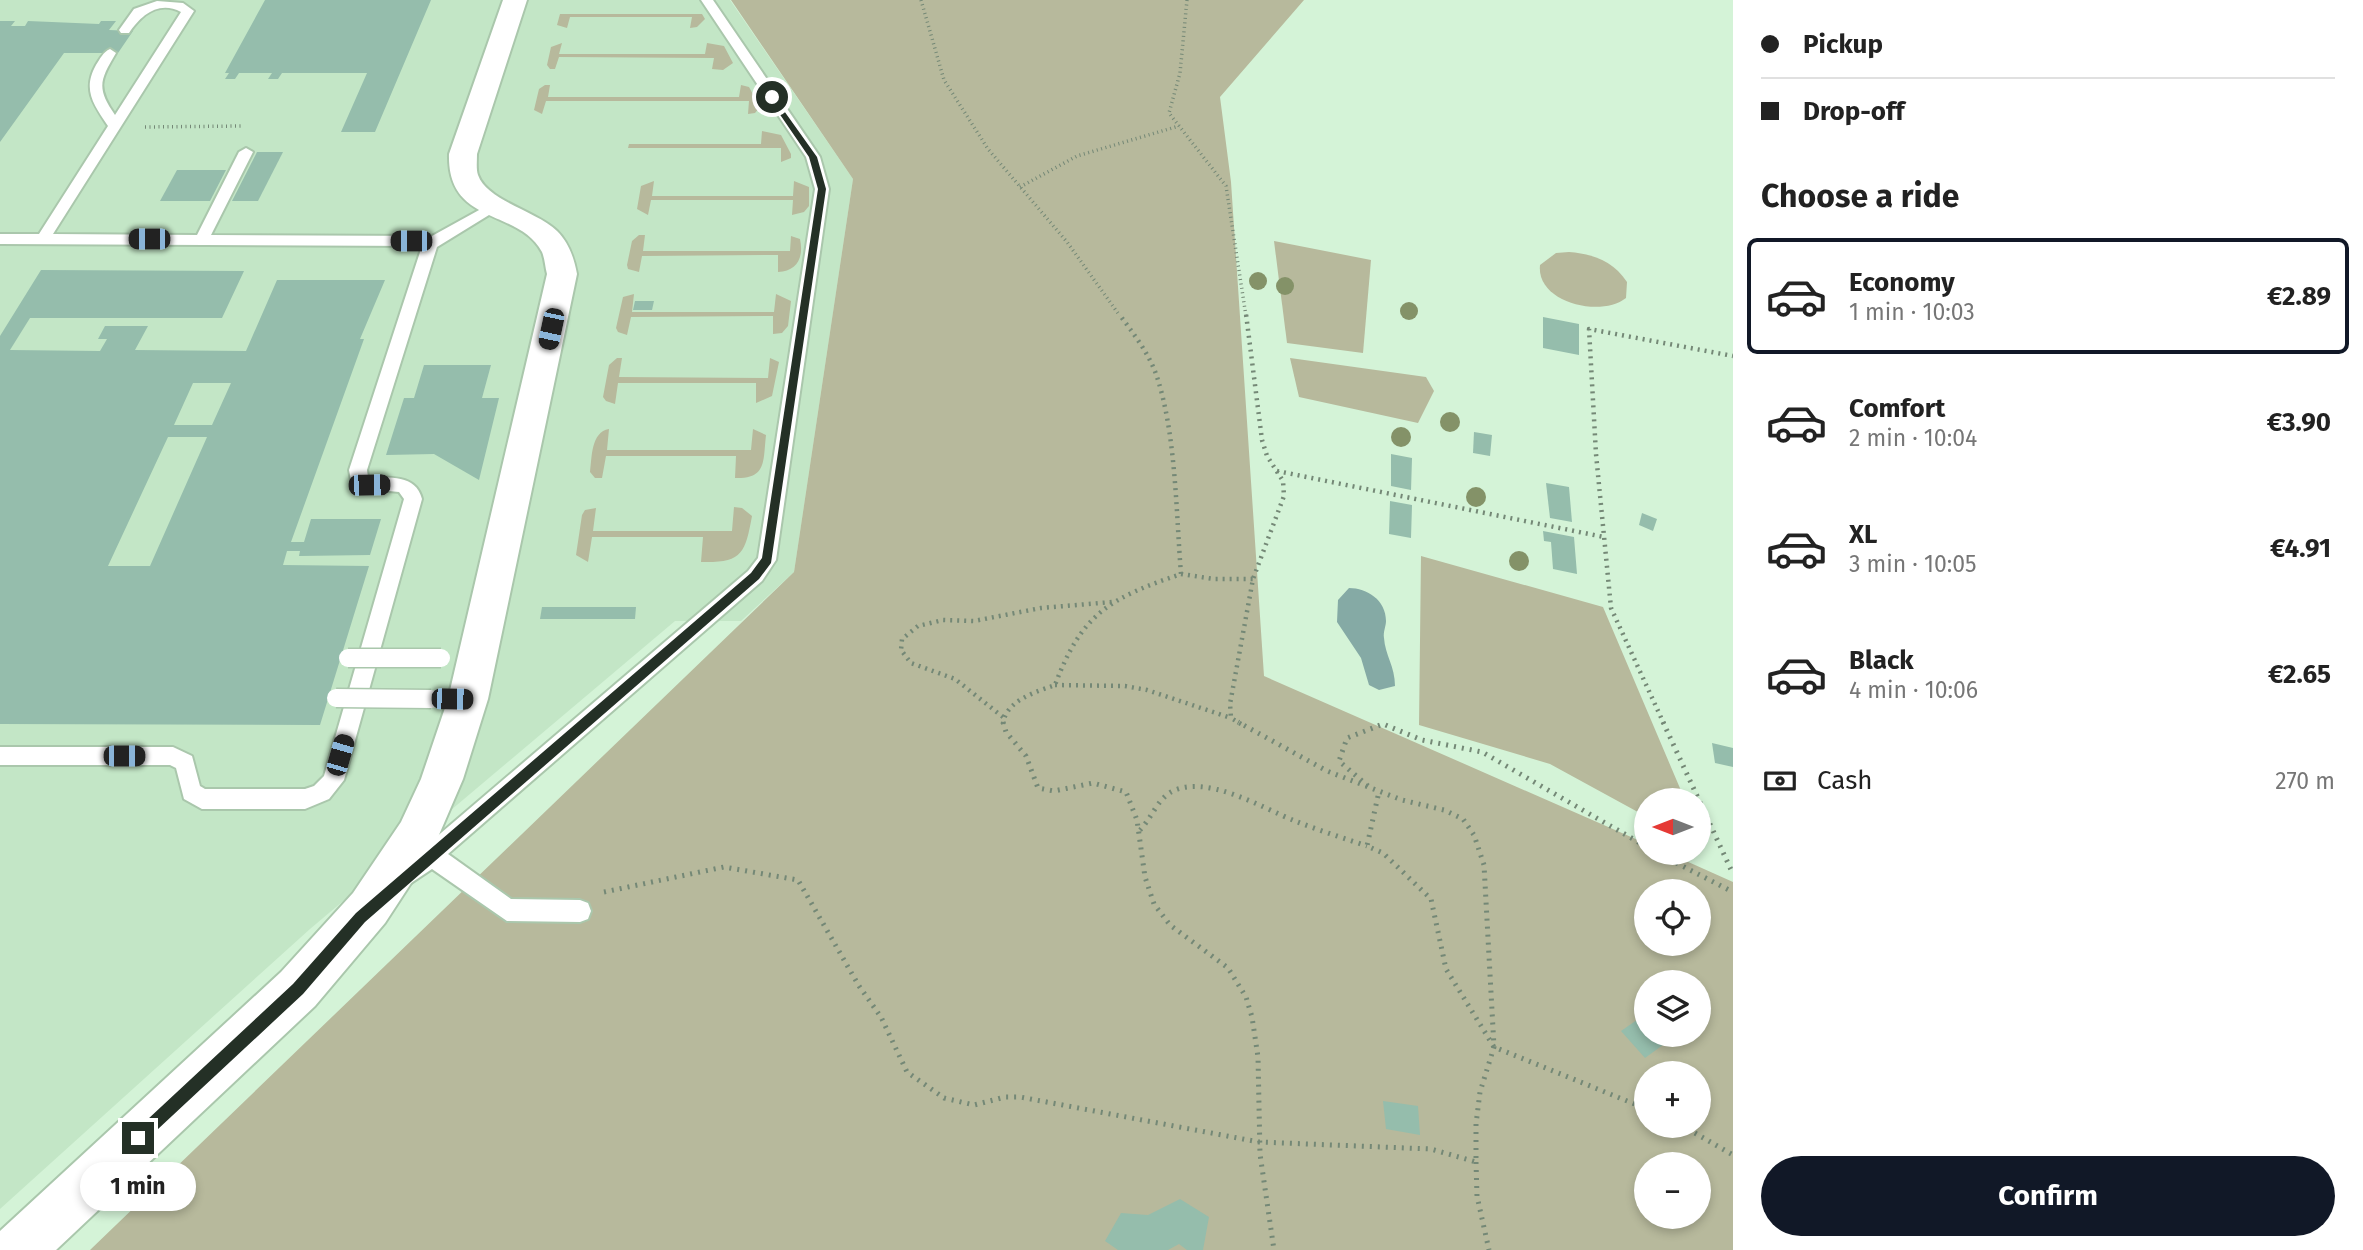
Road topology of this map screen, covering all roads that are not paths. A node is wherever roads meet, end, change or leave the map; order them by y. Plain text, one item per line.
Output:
1 (515, 0) edge
2 (707, 0) edge
3 (125, 30) dead end
4 (110, 53) dead end
5 (116, 127) junction
6 (246, 152) dead end
7 (495, 207) junction
8 (0, 239) edge
9 (43, 239) junction
10 (202, 239) junction
11 (433, 241) junction
12 (348, 658) dead end
13 (459, 658) junction
14 (335, 698) dead end
15 (449, 699) junction
16 (0, 756) edge
17 (431, 855) junction
18 (580, 911) dead end
19 (360, 918) junction
20 (18, 1250) edge

1 - 7 street
2 - 17 lane
3 - 5 lane
4 - 5 lane
5 - 9 lane
6 - 10 lane
7 - 11 lane
7 - 13 street
8 - 9 lane
9 - 10 lane
10 - 11 lane
11 - 16 lane
12 - 13 lane, bridge
13 - 15 street
14 - 15 lane, bridge
15 - 19 street
17 - 18 lane
17 - 19 lane
19 - 20 street

